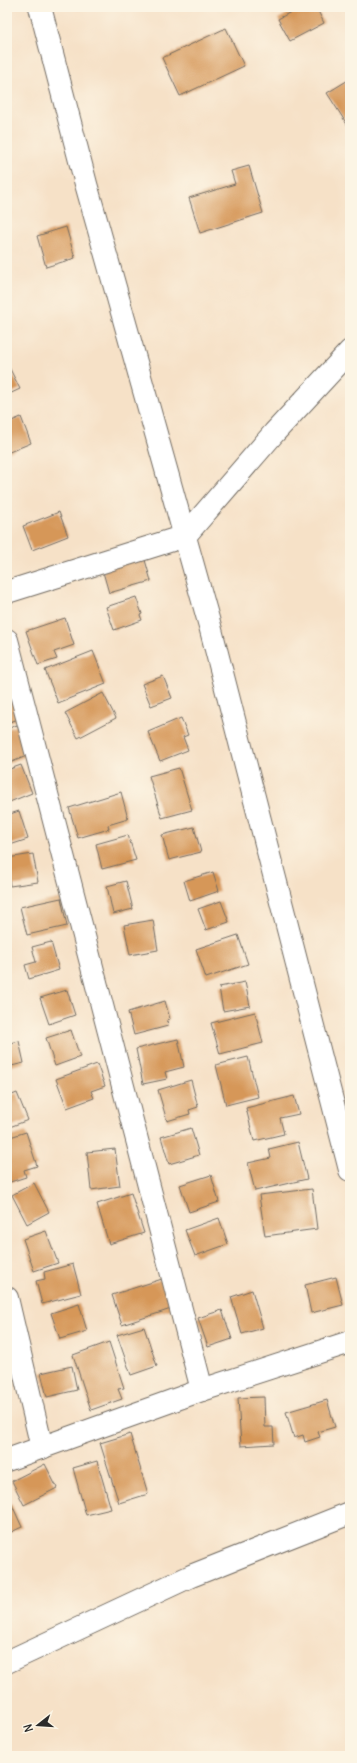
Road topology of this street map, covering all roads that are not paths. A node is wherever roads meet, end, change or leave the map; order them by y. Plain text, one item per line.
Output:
1 (40, 7) edge
2 (350, 351) edge
3 (185, 536) junction
4 (7, 592) edge
5 (7, 640) edge
6 (350, 1170) edge
7 (7, 1298) edge
8 (350, 1342) edge
9 (202, 1390) junction
10 (42, 1448) junction
11 (7, 1460) edge
12 (350, 1513) edge
13 (7, 1662) edge

1 - 3 street
2 - 3 street
3 - 4 street
3 - 6 street
5 - 9 street
7 - 10 street
8 - 9 street
9 - 10 street
10 - 11 street
12 - 13 street

